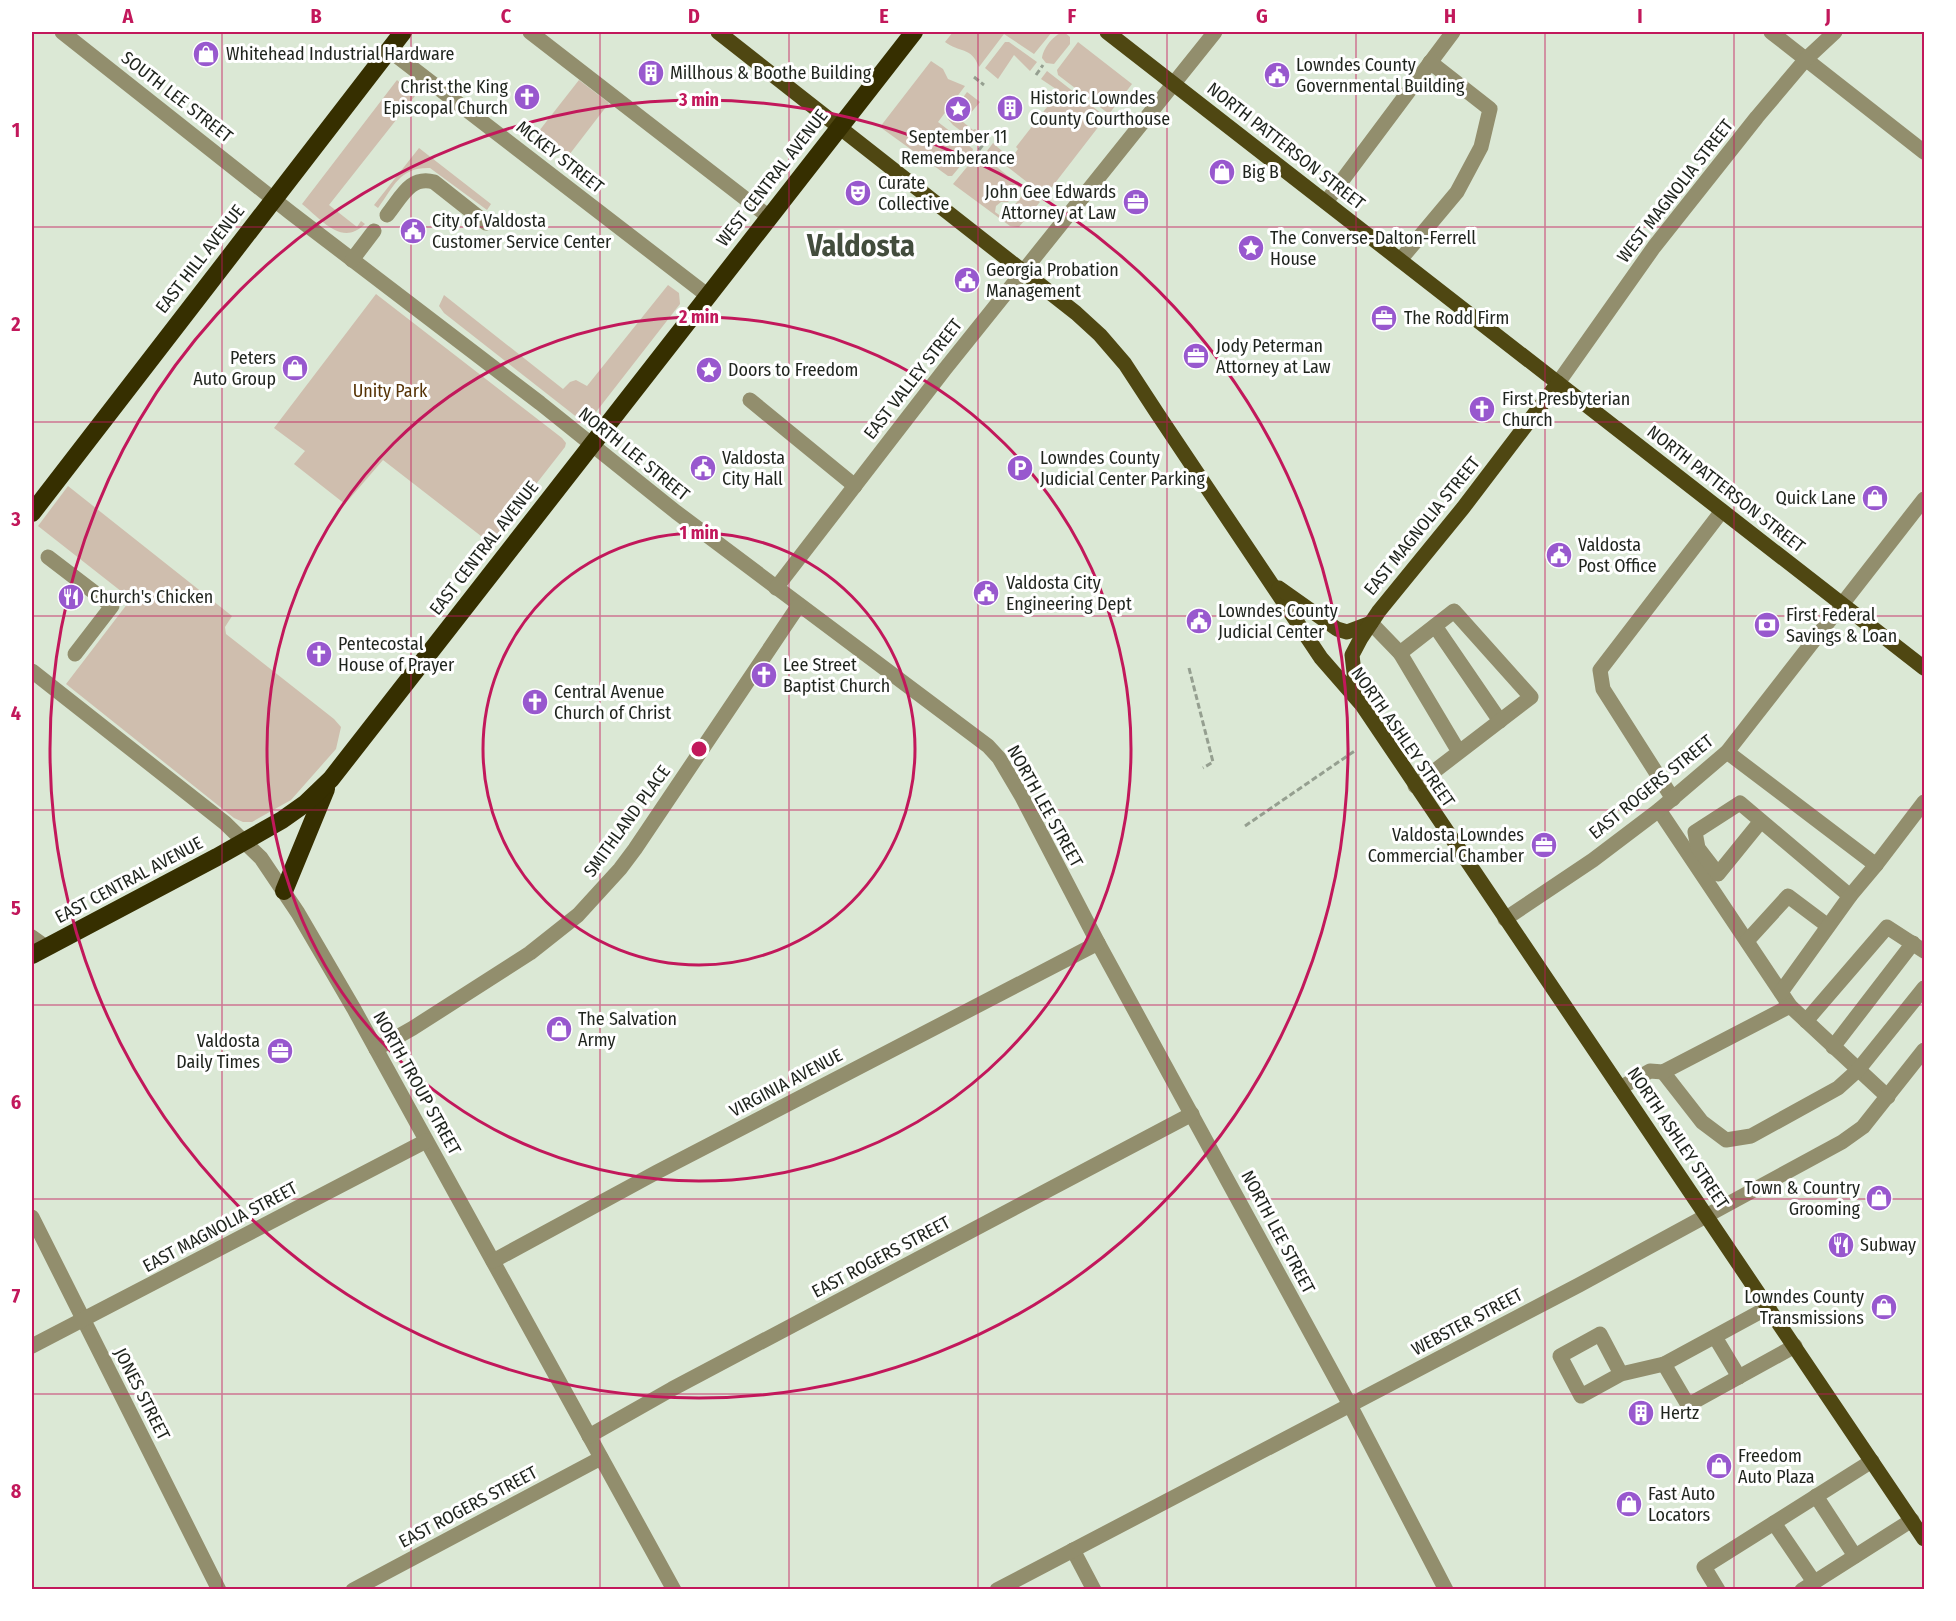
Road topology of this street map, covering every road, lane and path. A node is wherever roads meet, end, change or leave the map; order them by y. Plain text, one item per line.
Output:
1 (62, 32) edge
2 (403, 32) edge
3 (530, 32) edge
4 (718, 32) edge
5 (912, 32) edge
6 (1107, 32) edge
7 (1215, 32) edge
8 (1453, 32) edge
9 (1771, 32) edge
10 (1834, 32) edge
11 (389, 50) junction
12 (1806, 59) junction
13 (1430, 62) junction
14 (1043, 65) dead end
15 (1036, 75) dead end
16 (974, 77) dead end
17 (1174, 84) junction
18 (984, 85) dead end
19 (840, 126) junction
20 (987, 139) dead end
21 (979, 150) dead end
22 (1924, 152) edge
23 (240, 172) joint
24 (273, 199) junction
25 (1326, 202) junction
26 (387, 215) dead end
27 (769, 217) junction
28 (486, 223) dead end
29 (374, 231) dead end
30 (352, 260) junction
31 (1400, 260) junction
32 (1023, 271) junction
33 (707, 295) junction
34 (1558, 383) junction
35 (750, 400) dead end
36 (591, 445) junction
37 (855, 486) junction
38 (1924, 499) edge
39 (1722, 510) junction
40 (32, 513) edge
41 (48, 557) dead end
42 (1272, 584) junction
43 (776, 588) junction
44 (1842, 603) junction
45 (799, 605) junction
46 (1371, 623) junction
47 (1435, 626) junction
48 (1400, 653) junction
49 (75, 654) dead end
50 (1189, 668) dead end
51 (1924, 668) edge
52 (32, 671) edge
53 (1362, 705) junction
54 (1500, 721) junction
55 (1356, 750) dead end
56 (1459, 752) junction
57 (1727, 752) junction
58 (1203, 768) dead end
59 (330, 779) junction
60 (1415, 786) junction
61 (1672, 799) junction
62 (1924, 802) edge
63 (1659, 810) junction
64 (1761, 821) junction
65 (1245, 826) dead end
66 (244, 841) junction
67 (1876, 865) junction
68 (284, 891) junction
69 (1850, 896) junction
70 (1505, 919) junction
71 (1828, 926) junction
72 (1747, 941) junction
73 (1098, 943) junction
74 (36, 946) edge
75 (1918, 947) edge
76 (1924, 988) edge
77 (1781, 992) junction
78 (1791, 1006) junction
79 (1806, 1021) junction
80 (1833, 1047) junction
81 (376, 1049) junction
82 (1924, 1050) edge
83 (1858, 1070) junction
84 (1663, 1072) junction
85 (1620, 1088) junction
86 (1888, 1097) junction
87 (1192, 1114) junction
88 (426, 1141) junction
89 (1706, 1215) junction
90 (32, 1216) edge
91 (493, 1261) junction
92 (1769, 1307) junction
93 (83, 1319) junction
94 (1715, 1337) junction
95 (32, 1346) edge
96 (1795, 1346) junction
97 (1664, 1364) junction
98 (1621, 1374) dead end
99 (1739, 1377) junction
100 (1350, 1405) junction
101 (589, 1436) junction
102 (601, 1458) junction
103 (1872, 1461) junction
104 (1816, 1496) junction
105 (1912, 1520) junction
106 (1774, 1523) junction
107 (1924, 1539) edge
108 (1073, 1550) junction
109 (1855, 1556) junction
110 (1808, 1586) edge
111 (219, 1590) edge
112 (353, 1590) edge
113 (674, 1590) edge
114 (997, 1590) edge
115 (1094, 1590) edge
116 (1446, 1590) edge
117 (1718, 1590) edge

1 - 23 street, SOUTH LEE STREET
2 - 11 highway, EAST HILL AVENUE
3 - 27 street
4 - 19 main road, NORTH ASHLEY STREET
5 - 19 highway, WEST CENTRAL AVENUE
6 - 17 main road, NORTH PATTERSON STREET
7 - 17 street, EAST VALLEY STREET
8 - 13 street
9 - 12 street
10 - 12 street, WEST MAGNOLIA STREET
11 - 24 highway, EAST HILL AVENUE
11 - 33 street, MCKEY STREET
12 - 22 street
12 - 34 street, WEST MAGNOLIA STREET
13 - 25 street
13 - 31 street
14 - 15 path
16 - 18 path
17 - 25 main road, NORTH PATTERSON STREET
17 - 32 street, EAST VALLEY STREET
19 - 27 highway, WEST CENTRAL AVENUE
19 - 32 main road, NORTH ASHLEY STREET
20 - 21 path
23 - 24 street, NORTH LEE STREET
24 - 30 street, NORTH LEE STREET
24 - 40 highway, EAST HILL AVENUE
25 - 31 main road, NORTH PATTERSON STREET
26 - 28 street
27 - 33 highway, WEST CENTRAL AVENUE
29 - 30 street
30 - 36 street, NORTH LEE STREET
31 - 34 main road, NORTH PATTERSON STREET
32 - 37 street, EAST VALLEY STREET
32 - 42 main road, NORTH ASHLEY STREET
33 - 36 highway, EAST CENTRAL AVENUE
34 - 39 main road, NORTH PATTERSON STREET
34 - 46 main road, EAST MAGNOLIA STREET
35 - 37 street
36 - 43 street, NORTH LEE STREET
36 - 59 highway, EAST CENTRAL AVENUE
37 - 43 street, EAST VALLEY STREET
38 - 44 street, EAST ROGERS STREET
39 - 44 main road, NORTH PATTERSON STREET
39 - 61 street
41 - 49 street
42 - 46 main road
42 - 53 main road, NORTH ASHLEY STREET
43 - 45 street, NORTH LEE STREET
44 - 51 main road, NORTH PATTERSON STREET
44 - 57 street, EAST ROGERS STREET
45 - 73 street, NORTH LEE STREET
45 - 81 street, SMITHLAND PLACE
46 - 48 street
46 - 53 main road, EAST MAGNOLIA STREET
47 - 48 street
47 - 54 street
47 - 54 street
48 - 56 street
50 - 58 path
52 - 66 street, NORTH TROUP STREET
53 - 60 main road, NORTH ASHLEY STREET
54 - 56 street
55 - 65 path
56 - 60 street
57 - 61 street, EAST ROGERS STREET
57 - 67 street
59 - 66 highway, EAST CENTRAL AVENUE
59 - 68 highway
60 - 70 main road, NORTH ASHLEY STREET
61 - 63 street, EAST ROGERS STREET
62 - 67 street
63 - 70 street, EAST ROGERS STREET
63 - 72 street
64 - 64 street
64 - 69 street
66 - 68 street, NORTH TROUP STREET
66 - 74 highway, EAST CENTRAL AVENUE
67 - 69 street
68 - 81 street, NORTH TROUP STREET
69 - 71 street
70 - 85 main road, NORTH ASHLEY STREET
71 - 72 street
71 - 77 street
72 - 77 street
73 - 87 street, NORTH LEE STREET
73 - 91 street, VIRGINIA AVENUE
75 - 79 street
75 - 80 street
76 - 83 street
77 - 78 street
78 - 79 street
78 - 84 street
79 - 80 street
80 - 83 street
81 - 88 street, NORTH TROUP STREET
82 - 86 street, WEBSTER STREET
83 - 84 street
83 - 86 street
84 - 85 street
85 - 89 main road, NORTH ASHLEY STREET
86 - 89 street, WEBSTER STREET
87 - 100 street, NORTH LEE STREET
87 - 101 street, EAST ROGERS STREET
88 - 91 street, NORTH TROUP STREET
88 - 93 street, EAST MAGNOLIA STREET
89 - 92 main road, NORTH ASHLEY STREET
89 - 100 street, WEBSTER STREET
90 - 93 street, JONES STREET
91 - 101 street, NORTH TROUP STREET
92 - 94 street
92 - 96 main road, NORTH ASHLEY STREET
93 - 95 street, EAST MAGNOLIA STREET
93 - 111 street, JONES STREET
94 - 97 street
94 - 99 street
96 - 99 street
96 - 103 main road, NORTH ASHLEY STREET
97 - 98 street
97 - 99 street
100 - 108 street, WEBSTER STREET
100 - 116 street, NORTH LEE STREET
101 - 102 street, NORTH TROUP STREET
102 - 112 street, EAST ROGERS STREET
102 - 113 street, NORTH TROUP STREET
103 - 104 street
103 - 105 main road, NORTH ASHLEY STREET
104 - 106 street
104 - 109 street
105 - 107 main road, NORTH ASHLEY STREET
105 - 109 street
106 - 110 street
106 - 117 street
108 - 114 street, WEBSTER STREET
108 - 115 street
109 - 110 street

